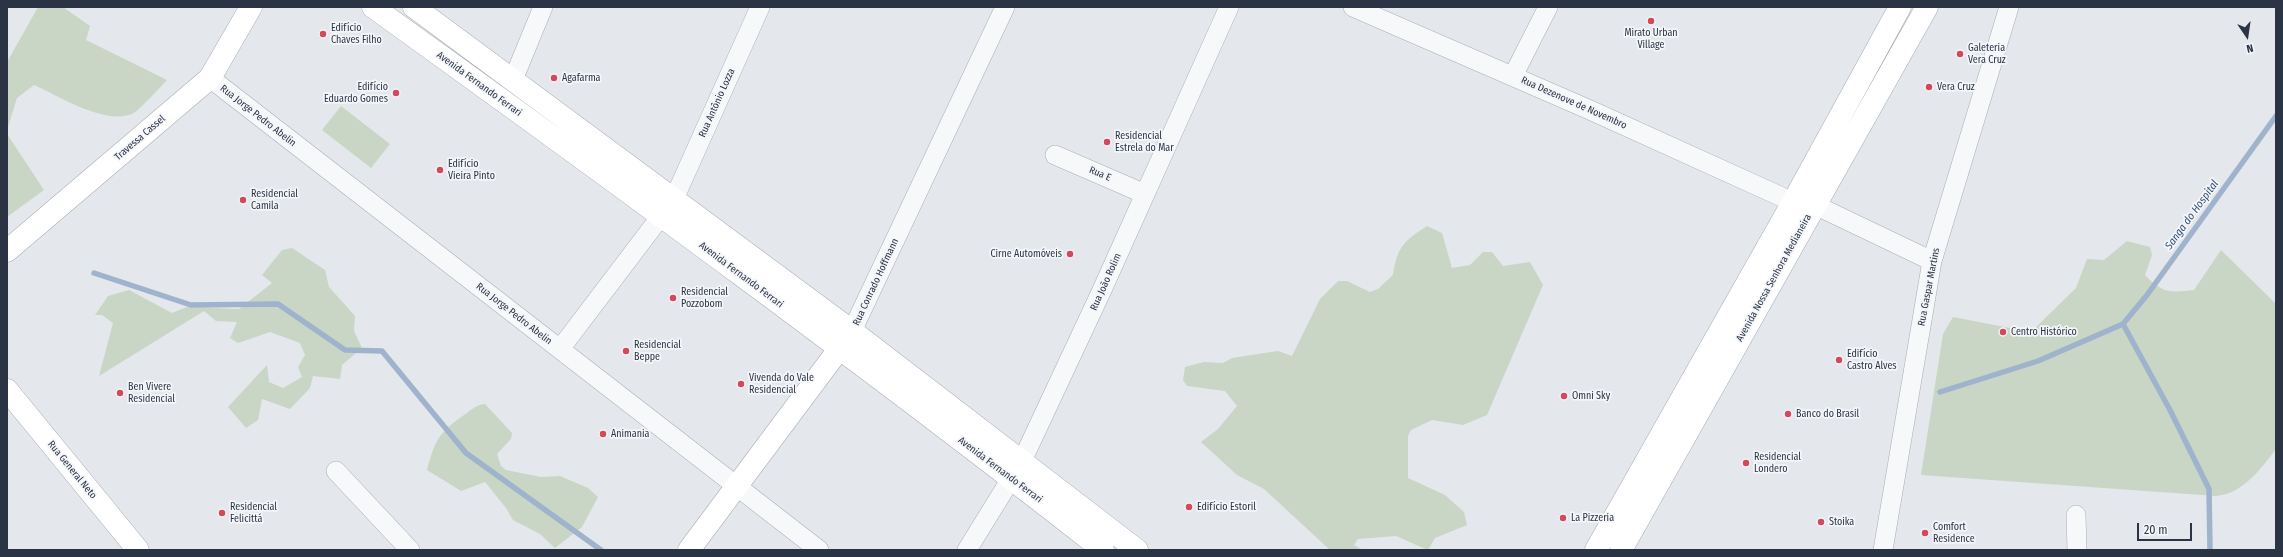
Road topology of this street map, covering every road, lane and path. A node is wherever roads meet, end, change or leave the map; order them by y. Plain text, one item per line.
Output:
1 (251, 7) edge
2 (373, 7) edge
3 (414, 7) edge
4 (543, 7) edge
5 (760, 7) edge
6 (1005, 7) edge
7 (1229, 7) edge
8 (1353, 7) edge
9 (1548, 7) edge
10 (1900, 7) edge
11 (1927, 7) edge
12 (2009, 7) edge
13 (1513, 76) junction
14 (210, 78) junction
15 (513, 80) junction
16 (1055, 155) dead end
17 (1145, 194) junction
18 (1793, 202) junction
19 (1815, 204) junction
20 (668, 207) junction
21 (7, 251) edge
22 (1932, 261) junction
23 (852, 331) junction
24 (837, 348) junction
25 (560, 349) junction
26 (7, 390) edge
27 (1018, 470) junction
28 (336, 471) dead end
29 (736, 486) junction
30 (2076, 515) dead end
31 (400, 547) edge
32 (138, 550) edge
33 (689, 550) edge
34 (819, 550) edge
35 (967, 550) edge
36 (1103, 550) edge
37 (1137, 550) edge
38 (1596, 550) edge
39 (1621, 550) edge
40 (1883, 550) edge
41 (2077, 550) edge

1 - 14 main road, Travessa Cassel
2 - 20 main road, Avenida Fernando Ferrari
3 - 15 main road, Avenida Fernando Ferrari
4 - 15 street
5 - 20 street, Rua Antônio Lozza
6 - 23 street, Rua Conrado Hoffmann
7 - 17 street, Rua João Rolim
8 - 13 street, Rua Dezenove de Novembro
9 - 13 street
10 - 18 main road, Avenida Nossa Senhora Medianeira
11 - 19 main road, Avenida Nossa Senhora Medianeira
12 - 22 street, Rua Gaspar Martins
13 - 18 street, Rua Dezenove de Novembro
14 - 21 main road, Travessa Cassel
14 - 25 street, Rua Jorge Pedro Abelin
15 - 20 main road, Avenida Fernando Ferrari
16 - 17 street, Rua E
17 - 27 street, Rua João Rolim
18 - 38 main road, Avenida Nossa Senhora Medianeira
19 - 22 street
19 - 39 main road, Avenida Nossa Senhora Medianeira
20 - 23 main road, Avenida Fernando Ferrari
20 - 24 main road, Avenida Fernando Ferrari
20 - 25 street, Rua Antônio Lozza
22 - 40 street, Rua Gaspar Martins
23 - 24 main road, Rua Conrado Hoffmann
23 - 27 main road, Avenida Fernando Ferrari
24 - 27 main road, Avenida Fernando Ferrari
24 - 29 main road, Rua Conrado Hoffmann
25 - 29 street, Rua Jorge Pedro Abelin
26 - 32 main road, Rua General Neto
27 - 35 street, Rua João Rolim
27 - 36 main road, Avenida Fernando Ferrari
27 - 37 main road, Avenida Fernando Ferrari
28 - 31 street
29 - 33 main road, Rua Conrado Hoffmann
29 - 34 street, Rua Jorge Pedro Abelin
30 - 41 street

